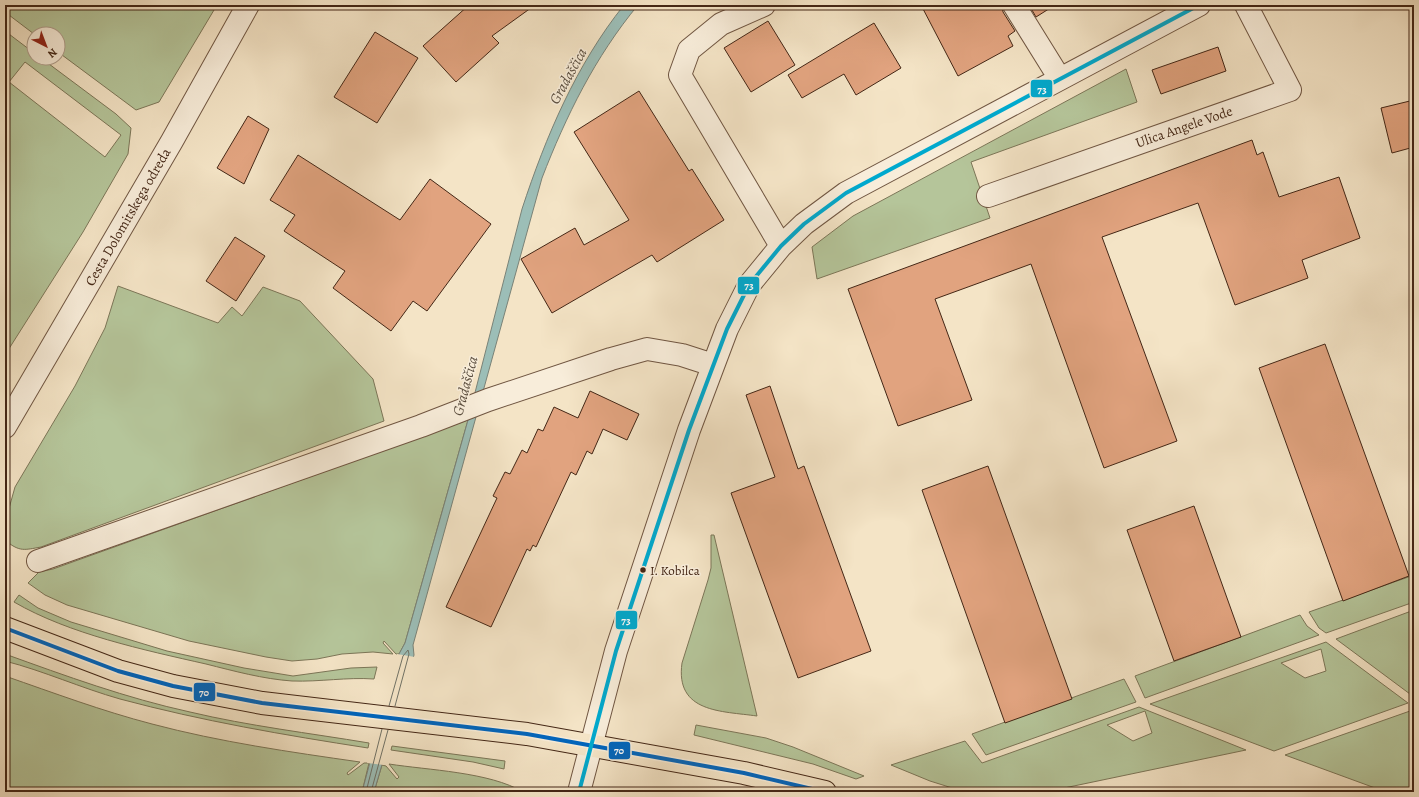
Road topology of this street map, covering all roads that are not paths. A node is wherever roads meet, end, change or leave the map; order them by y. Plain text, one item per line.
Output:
1 (248, 5) edge
2 (764, 5) edge
3 (1014, 5) edge
4 (1199, 5) edge
5 (1246, 5) edge
6 (1060, 79) junction
7 (988, 196) dead end
8 (781, 246) junction
9 (713, 365) junction
10 (5, 427) edge
11 (38, 561) dead end
12 (5, 628) edge
13 (591, 746) junction
14 (579, 792) edge
15 (825, 792) edge

1 - 10 street, Cesta Dolomitskega odreda
2 - 8 street
3 - 6 street
4 - 6 street
5 - 7 street, Ulica Angele Vode
6 - 8 street
8 - 9 street
9 - 11 street
9 - 13 street
12 - 13 main road
13 - 14 street
13 - 15 main road

